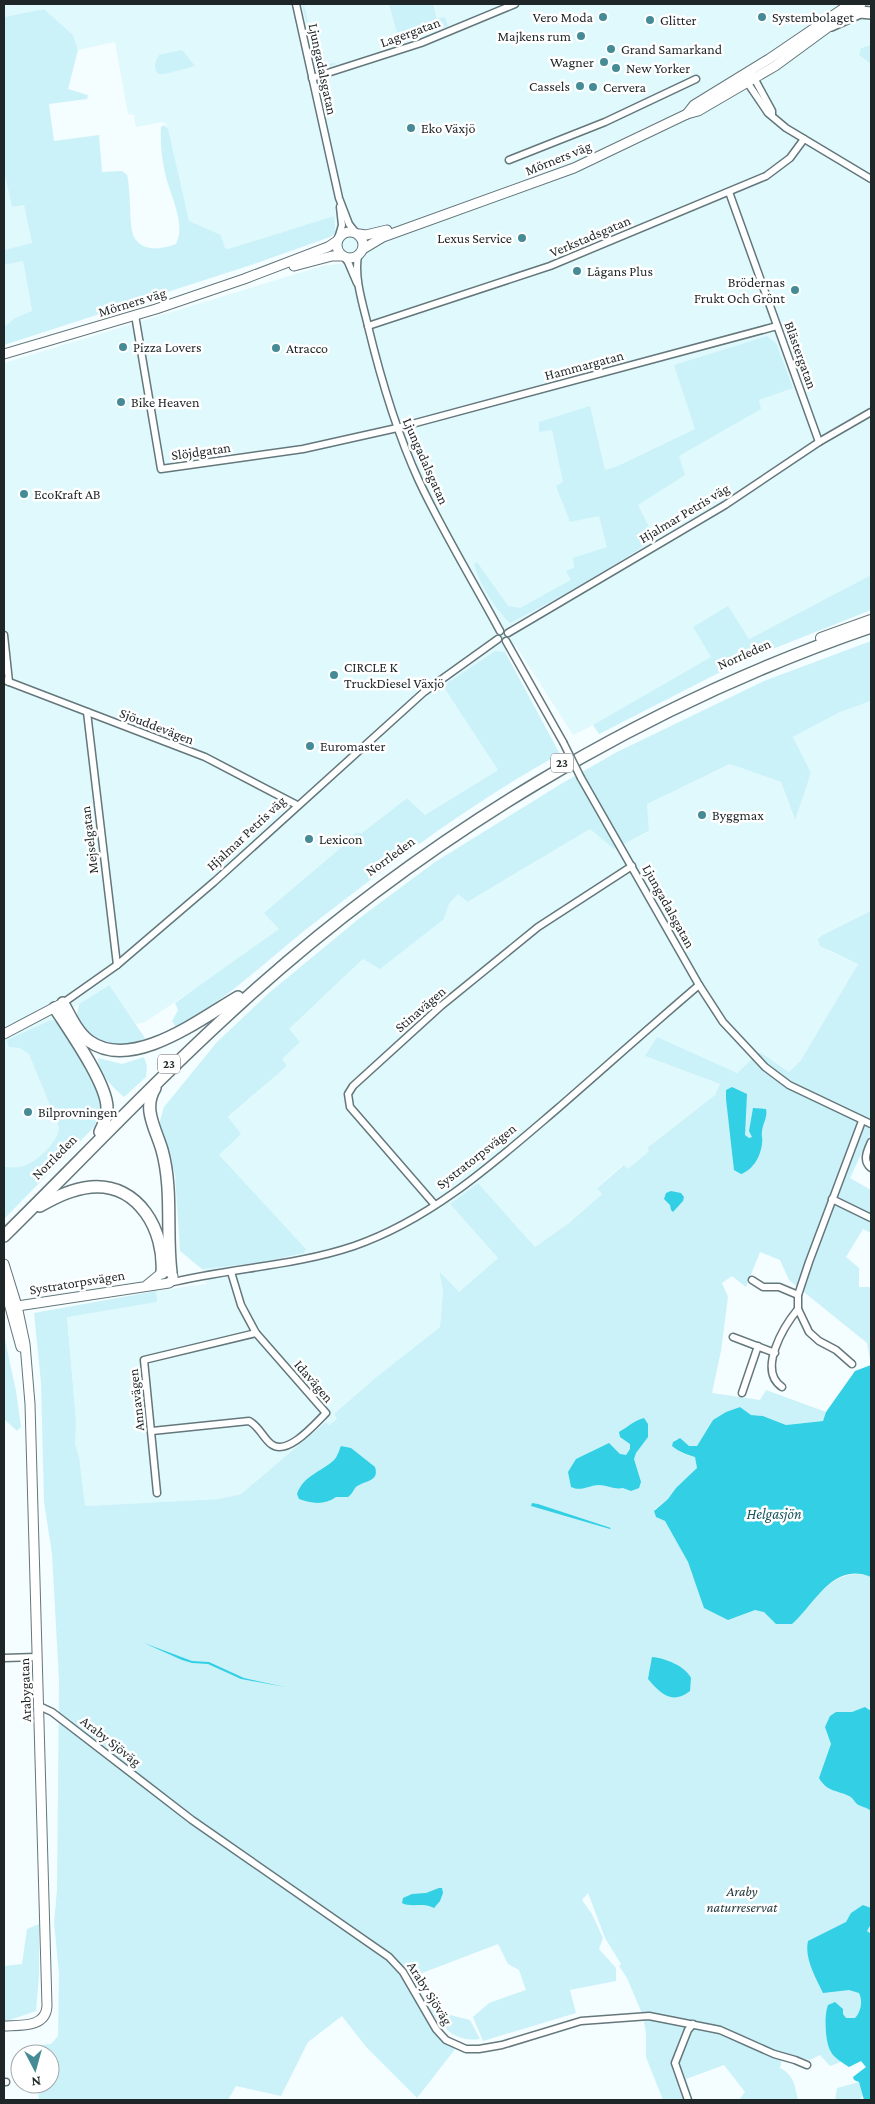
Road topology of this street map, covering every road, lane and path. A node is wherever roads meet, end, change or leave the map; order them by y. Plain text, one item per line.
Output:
1 (296, 4) edge
2 (515, 4) edge
3 (844, 4) edge
4 (850, 4) edge
5 (861, 4) edge
6 (871, 13) edge
7 (830, 21) junction
8 (749, 77) junction
9 (312, 78) junction
10 (696, 79) dead end
11 (804, 140) junction
12 (509, 160) dead end
13 (871, 178) edge
14 (728, 192) junction
15 (339, 198) junction
16 (436, 218) junction
17 (358, 234) junction
18 (338, 240) junction
19 (361, 252) junction
20 (343, 256) junction
21 (244, 279) junction
22 (360, 288) junction
23 (135, 316) junction
24 (368, 326) junction
25 (777, 326) junction
26 (27, 348) junction
27 (4, 354) edge
28 (4, 358) edge
29 (871, 412) edge
30 (397, 428) junction
31 (819, 442) junction
32 (871, 620) edge
33 (871, 627) edge
34 (500, 631) junction
35 (508, 633) junction
36 (4, 635) edge
37 (821, 638) joint
38 (498, 640) junction
39 (506, 641) junction
40 (6, 681) edge
41 (87, 712) junction
42 (297, 805) junction
43 (632, 866) junction
44 (117, 965) junction
45 (699, 985) junction
46 (238, 997) junction
47 (59, 1005) junction
48 (4, 1034) edge
49 (158, 1083) junction
50 (862, 1121) junction
51 (871, 1124) edge
52 (100, 1132) junction
53 (871, 1142) edge
54 (871, 1168) edge
55 (832, 1198) junction
56 (435, 1205) junction
57 (27, 1213) junction
58 (871, 1218) edge
59 (4, 1228) edge
60 (4, 1235) edge
61 (4, 1264) edge
62 (231, 1272) junction
63 (167, 1276) junction
64 (199, 1276) junction
65 (752, 1280) dead end
66 (4, 1285) edge
67 (798, 1295) junction
68 (14, 1306) junction
69 (798, 1309) junction
70 (256, 1333) junction
71 (733, 1337) dead end
72 (758, 1346) junction
73 (775, 1353) junction
74 (852, 1364) dead end
75 (782, 1387) dead end
76 (742, 1393) dead end
77 (152, 1431) junction
78 (158, 1492) dead end
79 (4, 1658) edge
80 (37, 1658) junction
81 (39, 1706) junction
82 (693, 2024) junction
83 (4, 2026) edge
84 (806, 2065) dead end
85 (688, 2100) edge

1 - 9 street, Ljungadalsgatan
2 - 9 street, Lagergatan
3 - 7 main road
4 - 7 main road, Mörners väg
5 - 7 main road, Mörners väg
6 - 7 highway
7 - 8 main road, Mörners väg
8 - 11 street
8 - 16 main road, Mörners väg
9 - 15 street, Ljungadalsgatan
10 - 12 street
11 - 13 street
11 - 14 street, Verkstadsgatan
14 - 24 street, Verkstadsgatan
14 - 25 street, Blästergatan
15 - 17 street, Ljungadalsgatan
15 - 18 street, Ljungadalsgatan
16 - 17 main road, Mörners väg
16 - 19 main road, Mörners väg
17 - 18 main road
17 - 19 main road
18 - 20 main road
18 - 21 main road, Mörners väg
19 - 20 main road
19 - 22 street, Ljungadalsgatan
20 - 21 main road, Mörners väg
20 - 22 street, Ljungadalsgatan
21 - 23 main road, Mörners väg
22 - 24 street, Ljungadalsgatan
23 - 26 main road, Mörners väg
23 - 30 street, Slöjdgatan
24 - 30 street, Ljungadalsgatan
25 - 30 street, Hammargatan
25 - 31 street, Blästergatan
26 - 27 main road, Mörners väg
26 - 28 main road, Mörners väg
29 - 31 street, Hjalmar Petris väg
30 - 34 street, Ljungadalsgatan
31 - 35 street, Hjalmar Petris väg
32 - 37 main road, Norrleden / 23
33 - 49 highway, Norrleden / 23
34 - 35 street
34 - 38 street
35 - 39 street
36 - 40 street
37 - 46 highway, Norrleden / 23
38 - 39 street
38 - 42 street, Hjalmar Petris väg
39 - 43 street, Ljungadalsgatan, bridge
40 - 41 street, Sjöuddevägen
41 - 42 street, Sjöuddevägen
41 - 44 street, Mejselgatan
42 - 44 street, Hjalmar Petris väg
43 - 45 street, Ljungadalsgatan
43 - 56 street, Stinavägen
44 - 47 street, Hjalmar Petris väg
45 - 50 street, Ljungadalsgatan
45 - 56 street, Systratorpsvägen
46 - 47 highway
46 - 52 highway, Norrleden / 23
47 - 48 main road, Hjalmar Petris väg
47 - 52 highway
49 - 57 highway, Norrleden / 23
49 - 63 highway
50 - 51 street, Ljungadalsgatan
50 - 55 street
52 - 59 highway, Norrleden / 23
53 - 54 street
55 - 58 street
55 - 67 street
56 - 62 street, Systratorpsvägen
57 - 60 highway, Norrleden / 23
57 - 63 highway
61 - 68 main road, Arabygatan
62 - 64 street, Systratorpsvägen
62 - 70 street, Idavägen
63 - 64 street, Systratorpsvägen
63 - 64 street, Systratorpsvägen
63 - 68 main road, Systratorpsvägen
65 - 67 street
66 - 68 main road, Arabygatan
67 - 69 street
68 - 80 main road, Arabygatan
69 - 73 street
69 - 74 street
70 - 77 street, Annavägen
70 - 77 street, Idavägen
71 - 72 street
72 - 73 street
72 - 76 street
73 - 75 street
77 - 78 street, Annavägen
79 - 80 street
80 - 81 main road, Arabygatan
81 - 82 street, Araby Sjöväg
81 - 83 main road, Arabygatan
82 - 84 street, Araby Sjöväg
82 - 85 street

